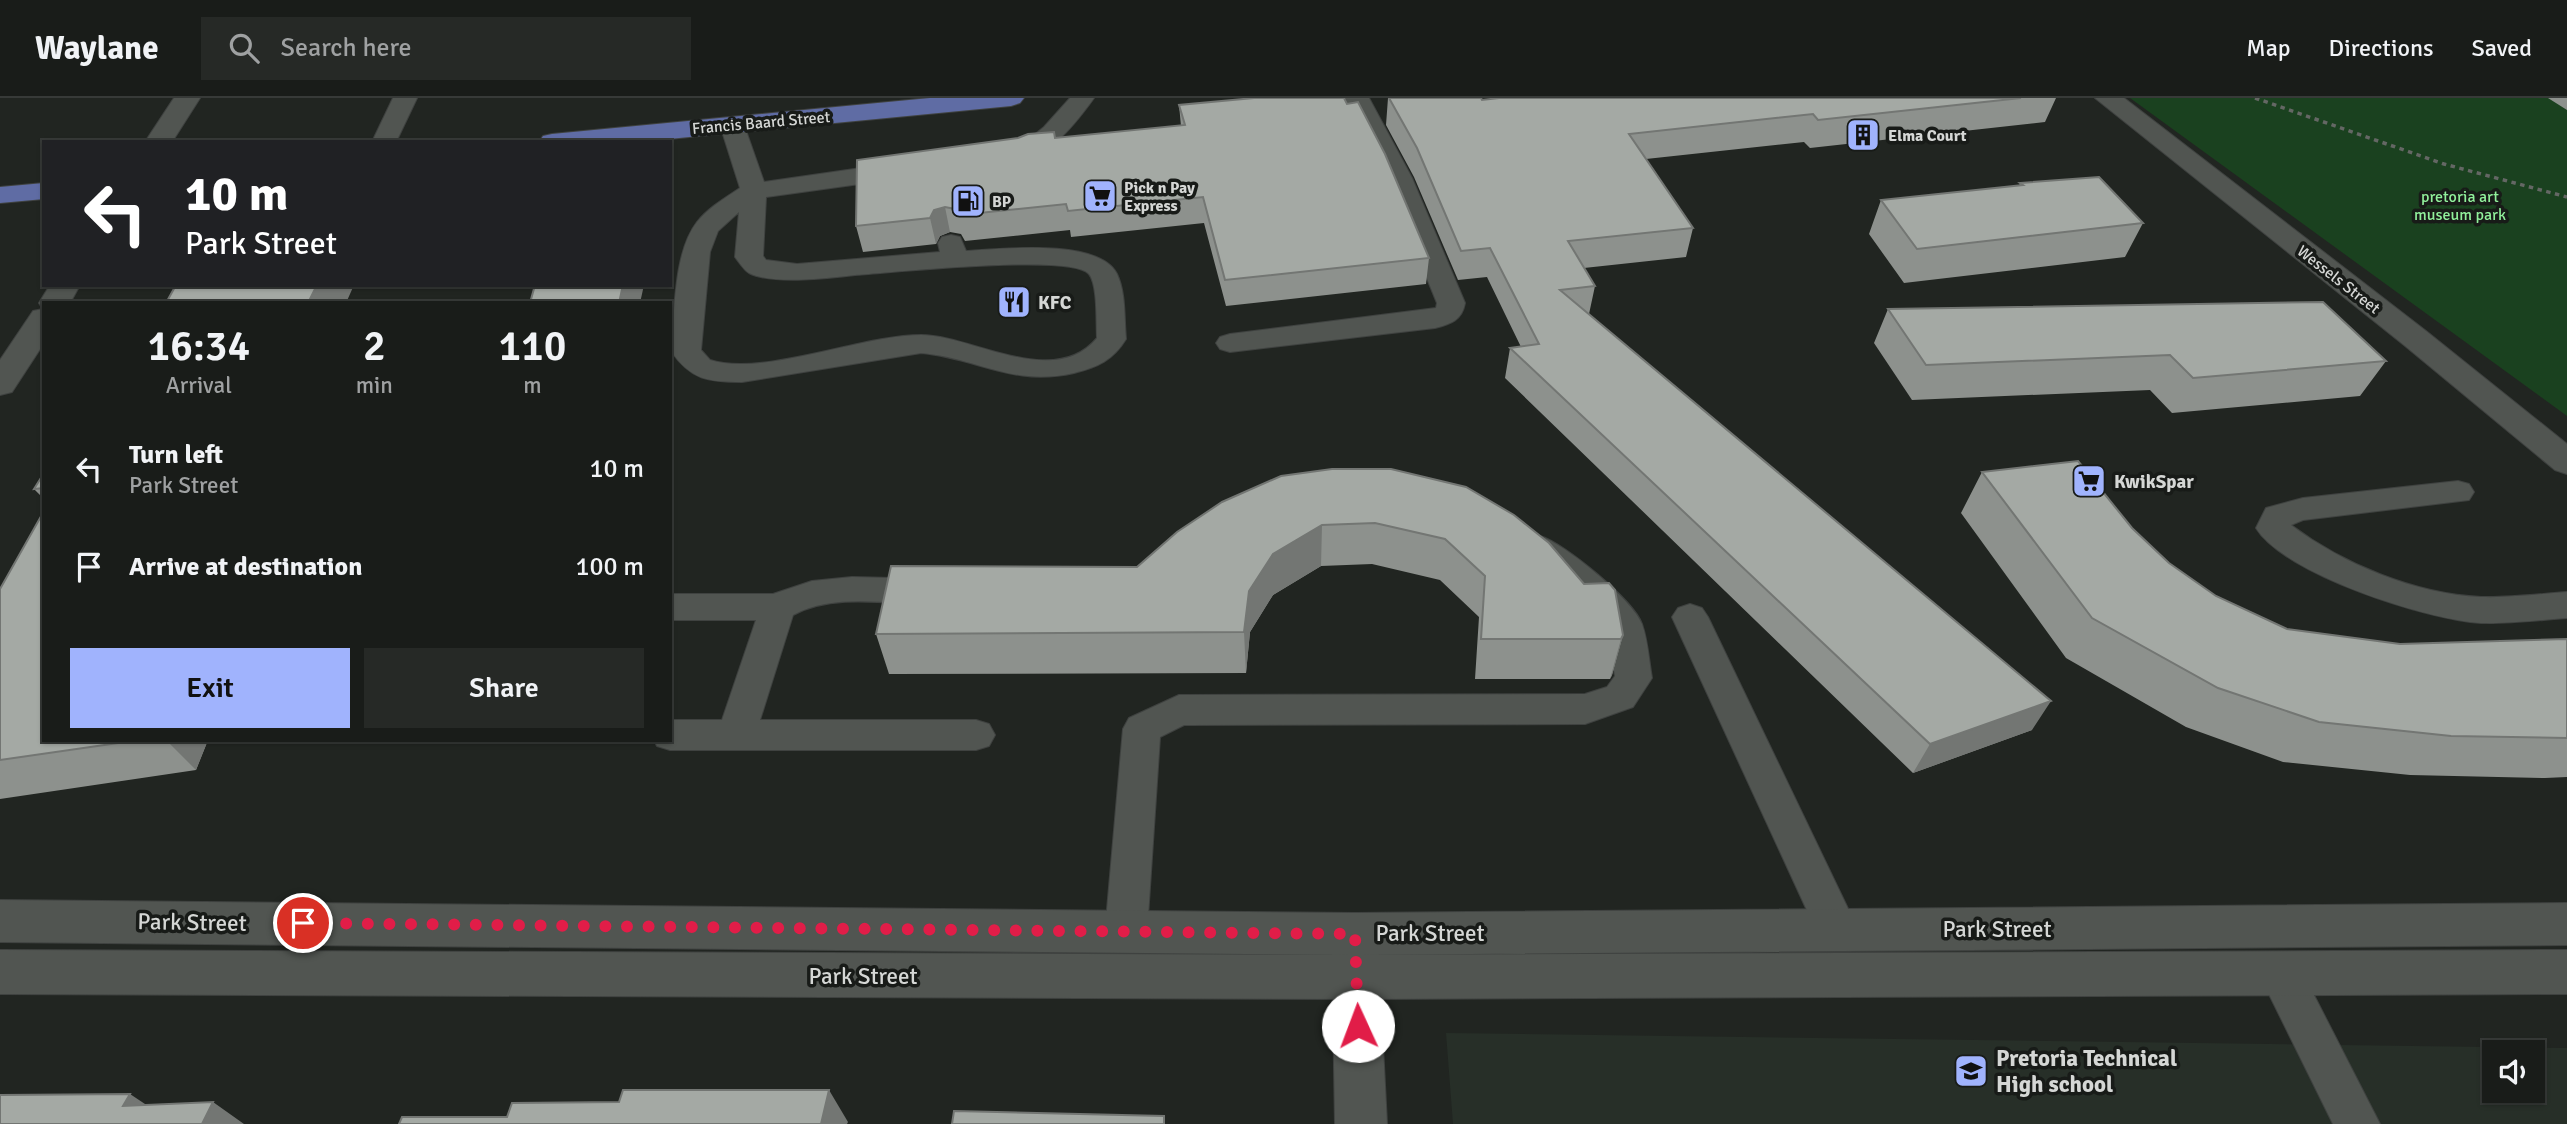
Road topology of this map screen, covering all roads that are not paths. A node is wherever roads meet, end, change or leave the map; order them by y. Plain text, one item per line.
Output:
1 (187, 98) edge
2 (405, 98) edge
3 (1011, 98) edge
4 (1082, 98) edge
5 (1357, 98) edge
6 (2108, 98) edge
7 (732, 125) junction
8 (159, 140) edge
9 (385, 140) edge
10 (580, 140) edge
11 (990, 159) edge
12 (929, 166) edge
13 (42, 191) edge
14 (754, 191) junction
15 (0, 195) edge
16 (42, 321) edge
17 (1230, 343) dead end
18 (0, 385) edge
19 (2567, 462) edge
20 (2458, 492) dead end
21 (1517, 534) edge
22 (960, 592) edge
23 (2567, 606) edge
24 (672, 607) edge
25 (778, 607) junction
26 (1690, 617) dead end
27 (672, 735) edge
28 (736, 735) junction
29 (976, 735) dead end
30 (0, 921) edge
31 (2567, 924) edge
32 (1837, 930) junction
33 (1126, 932) junction
34 (1355, 955) junction
35 (0, 972) edge
36 (2567, 972) edge
37 (2281, 974) junction
38 (1361, 1124) edge
39 (2357, 1124) edge

1 - 8 street
2 - 9 lane
3 - 7 main road, Francis Baard Street
4 - 11 lane
5 - 17 lane
6 - 19 street, Wessels Street
7 - 10 main road, Francis Baard Street
7 - 14 lane
12 - 14 lane
13 - 15 main road
14 - 14 lane
16 - 18 street
20 - 23 lane
21 - 33 lane
22 - 25 lane
24 - 25 lane
25 - 28 lane
26 - 32 lane
27 - 28 lane
28 - 29 lane
30 - 33 street, Park Street
31 - 32 street, Park Street
32 - 34 street, Park Street
33 - 34 street, Park Street
34 - 35 street, Park Street
34 - 37 street, Park Street
34 - 38 street
36 - 37 street, Park Street
37 - 39 lane

